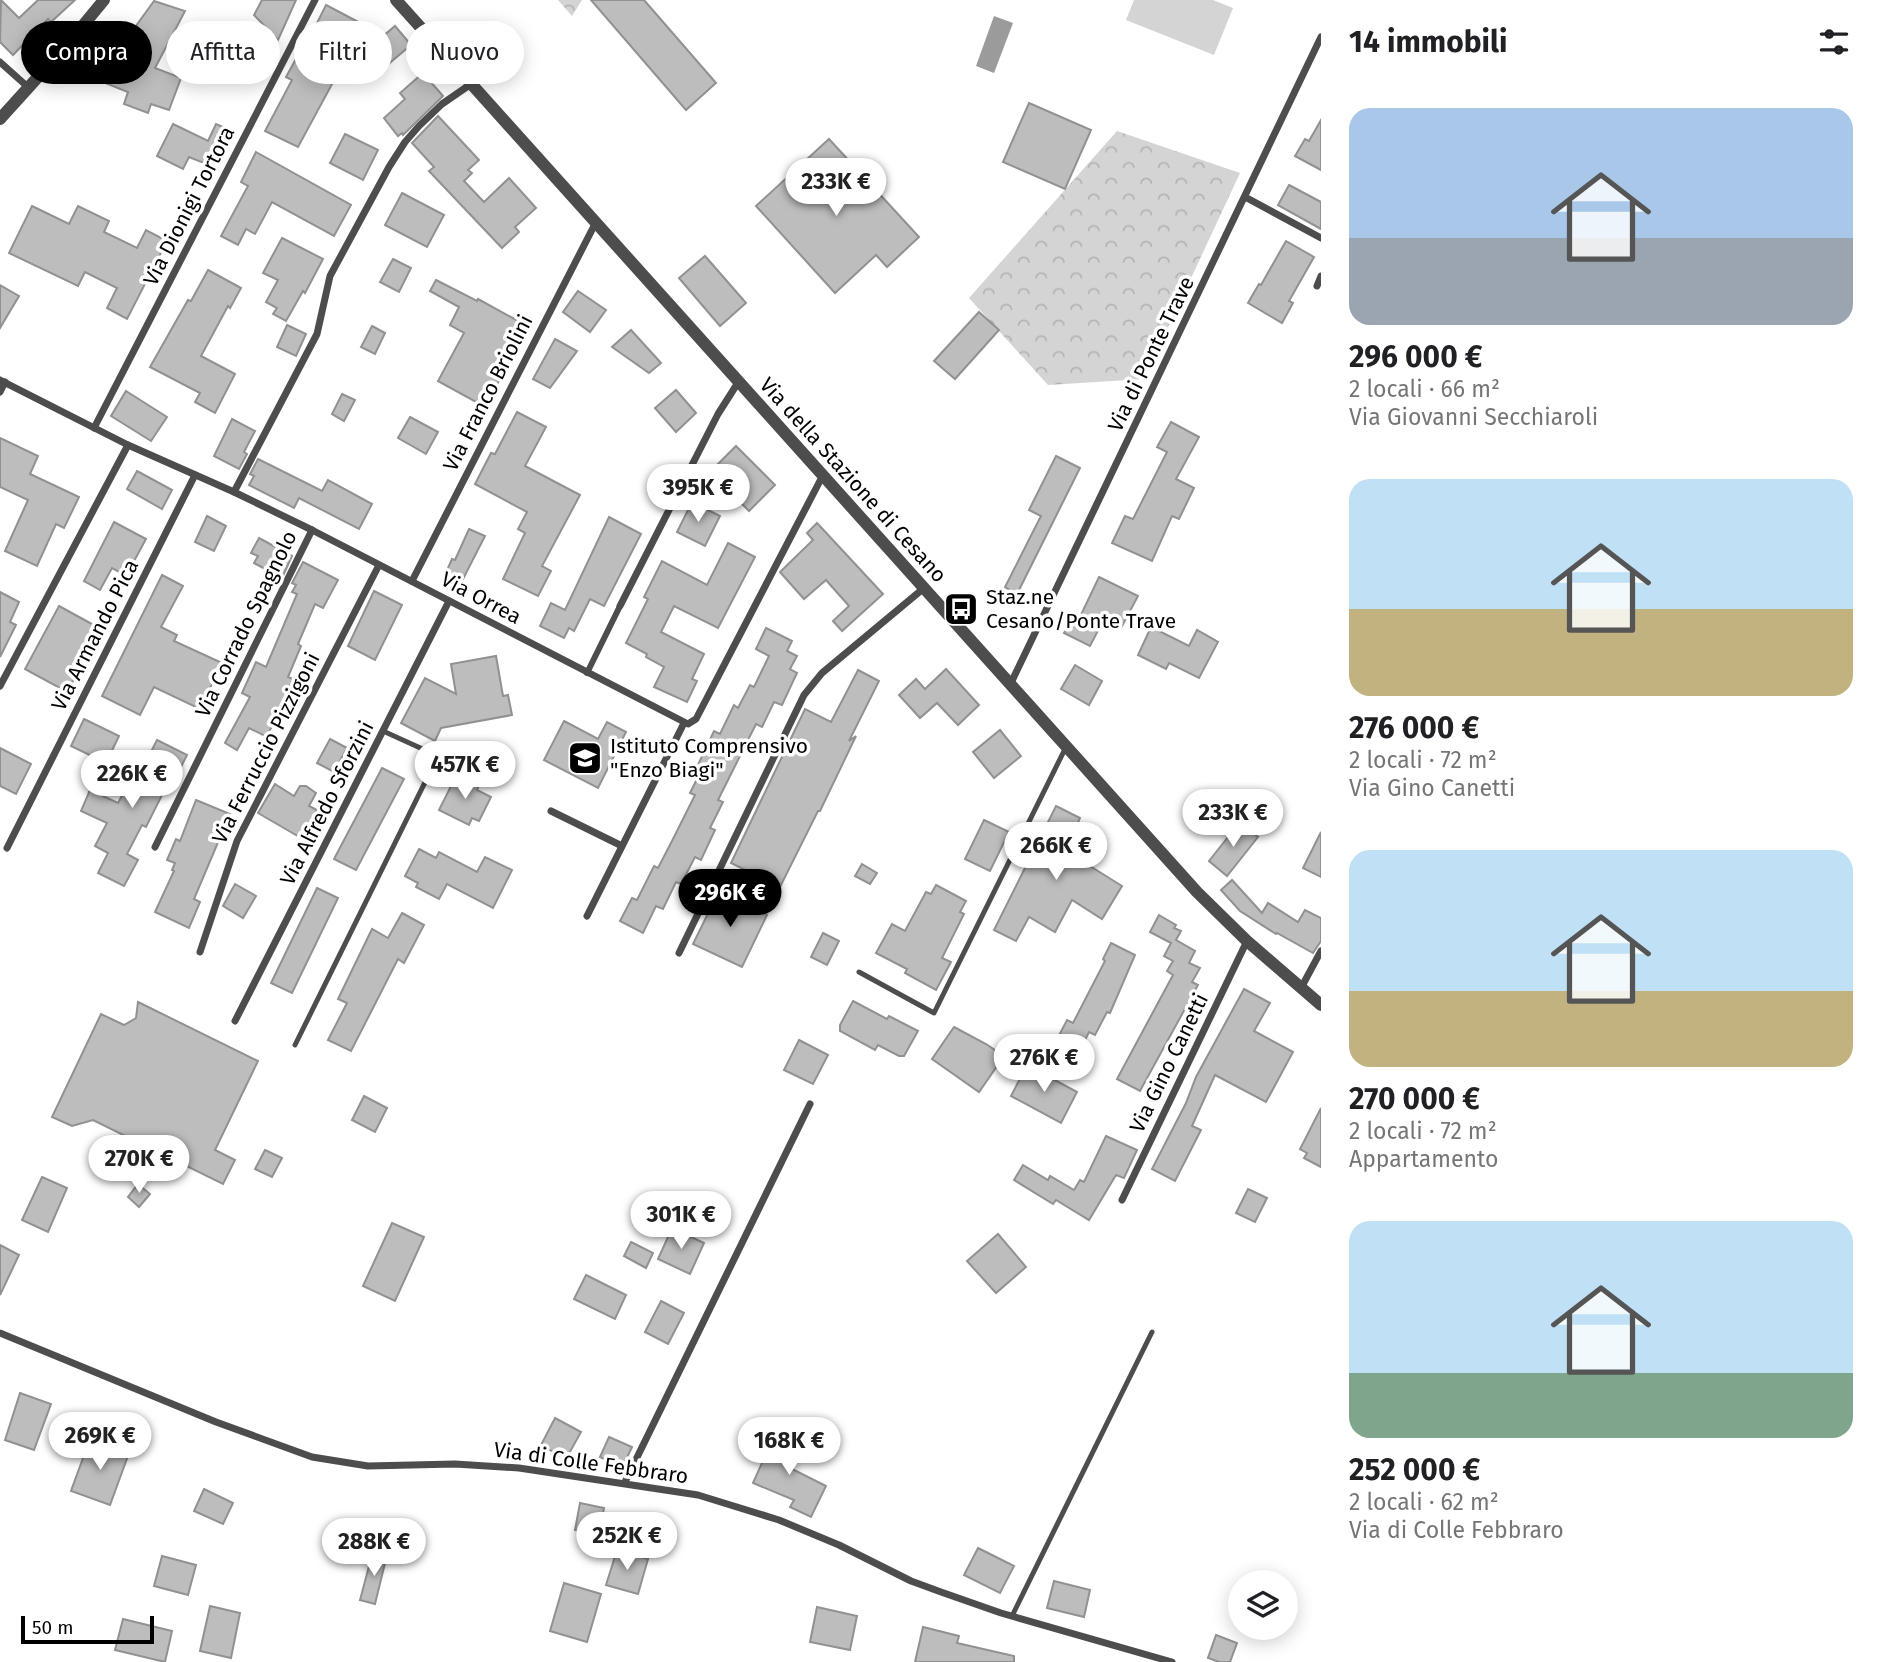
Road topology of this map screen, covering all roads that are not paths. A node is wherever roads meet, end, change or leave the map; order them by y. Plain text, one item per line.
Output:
1 (104, 0) edge
2 (315, 0) edge
3 (396, 0) edge
4 (415, 21) edge
5 (1321, 37) edge
6 (0, 62) edge
7 (471, 84) joint
8 (29, 88) junction
9 (0, 119) edge
10 (1245, 197) junction
11 (596, 222) junction
12 (1321, 238) edge
13 (1321, 276) edge
14 (1317, 286) dead end
15 (2, 381) edge
16 (739, 381) junction
17 (0, 392) edge
18 (94, 428) junction
19 (128, 445) junction
20 (195, 475) junction
21 (822, 475) junction
22 (234, 492) junction
23 (312, 530) junction
24 (379, 565) junction
25 (412, 581) junction
26 (925, 588) junction
27 (449, 601) junction
28 (620, 606) joint
29 (587, 673) junction
30 (0, 685) edge
31 (1010, 685) junction
32 (684, 723) junction
33 (383, 731) junction
34 (1066, 747) junction
35 (551, 811) dead end
36 (622, 846) junction
37 (155, 847) dead end
38 (7, 848) dead end
39 (587, 916) dead end
40 (1247, 941) junction
41 (1321, 951) edge
42 (200, 952) dead end
43 (679, 953) dead end
44 (859, 972) dead end
45 (1301, 988) junction
46 (1321, 1005) edge
47 (235, 1021) dead end
48 (295, 1045) dead end
49 (810, 1104) dead end
50 (1122, 1200) dead end
51 (1152, 1332) dead end
52 (0, 1334) edge
53 (625, 1482) junction
54 (1012, 1616) junction
55 (1172, 1662) edge

1 - 8 street
2 - 18 street, Via Dionigi Tortora
3 - 4 street, Via della Stazione di Cesano
5 - 10 street, Via di Ponte Trave
6 - 8 street
7 - 11 street, Via della Stazione di Cesano
7 - 22 street
8 - 9 street
10 - 12 street
10 - 31 street, Via di Ponte Trave
11 - 16 street, Via della Stazione di Cesano
11 - 25 street, Via Franco Briolini
13 - 14 street
15 - 17 street
15 - 18 street, Via Orrea
16 - 21 street, Via della Stazione di Cesano
16 - 28 street
18 - 19 street, Via Orrea
19 - 20 street, Via Orrea
19 - 30 street
20 - 22 street, Via Orrea
20 - 38 street, Via Armando Pica
21 - 26 street, Via della Stazione di Cesano
21 - 32 street
22 - 23 street, Via Orrea
23 - 24 street, Via Orrea
23 - 37 street, Via Corrado Spagnolo
24 - 25 street, Via Orrea
24 - 42 street, Via Ferruccio Pizzigoni
25 - 27 street, Via Orrea
26 - 31 street, Via della Stazione di Cesano
26 - 43 street
27 - 29 street, Via Orrea
27 - 33 street, Via Alfredo Sforzini
28 - 29 street
29 - 32 street, Via Orrea
31 - 34 street, Via della Stazione di Cesano
32 - 36 street
33 - 47 street, Via Alfredo Sforzini
33 - 48 lane
34 - 40 street, Via della Stazione di Cesano
34 - 44 lane
35 - 36 street
36 - 39 street
40 - 45 street, Via della Stazione di Cesano
40 - 50 street, Via Gino Canetti
41 - 45 street
45 - 46 street, Via della Stazione di Cesano
49 - 53 street
51 - 54 lane
52 - 53 street, Via di Colle Febbraro
53 - 54 street, Via di Colle Febbraro
54 - 55 street, Via di Colle Febbraro

